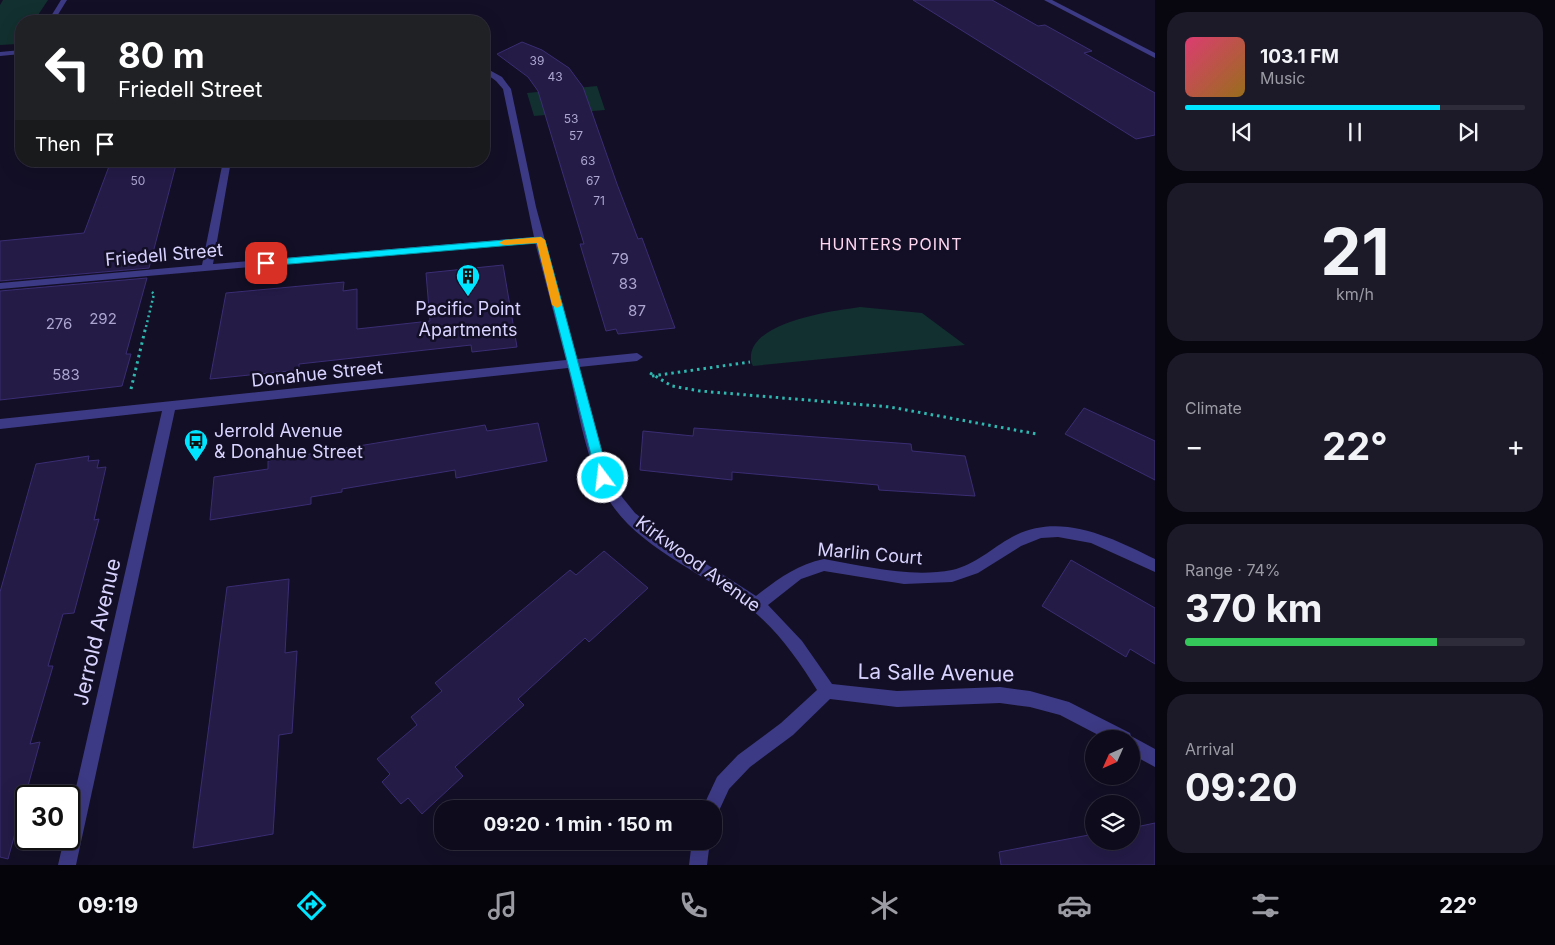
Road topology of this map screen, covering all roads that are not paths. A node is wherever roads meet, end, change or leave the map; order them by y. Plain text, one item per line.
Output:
1 (64, 0) edge
2 (1047, 0) edge
3 (55, 15) edge
4 (15, 53) edge
5 (0, 54) edge
6 (1155, 56) edge
7 (490, 73) edge
8 (225, 167) edge
9 (541, 240) junction
10 (207, 268) junction
11 (0, 286) edge
12 (637, 357) dead end
13 (572, 364) junction
14 (169, 408) junction
15 (0, 424) edge
16 (1155, 566) edge
17 (757, 605) junction
18 (828, 691) junction
19 (1106, 730) edge
20 (1140, 750) edge
21 (1155, 759) edge
22 (715, 800) edge
23 (698, 850) edge
24 (67, 865) edge
25 (698, 865) edge

1 - 3 street
2 - 6 street
4 - 5 street
7 - 9 street, Kirkwood Avenue
8 - 10 street
9 - 10 street, Friedell Street
9 - 13 street, Kirkwood Avenue
10 - 11 street, Friedell Street
12 - 13 street, Donahue Street
13 - 14 street, Donahue Street
13 - 17 street, Kirkwood Avenue
14 - 15 street, Donahue Street
14 - 24 street, Jerrold Avenue
16 - 17 street, Marlin Court
17 - 18 street, Kirkwood Avenue
18 - 19 street, La Salle Avenue
18 - 22 street
20 - 21 street
23 - 25 street

